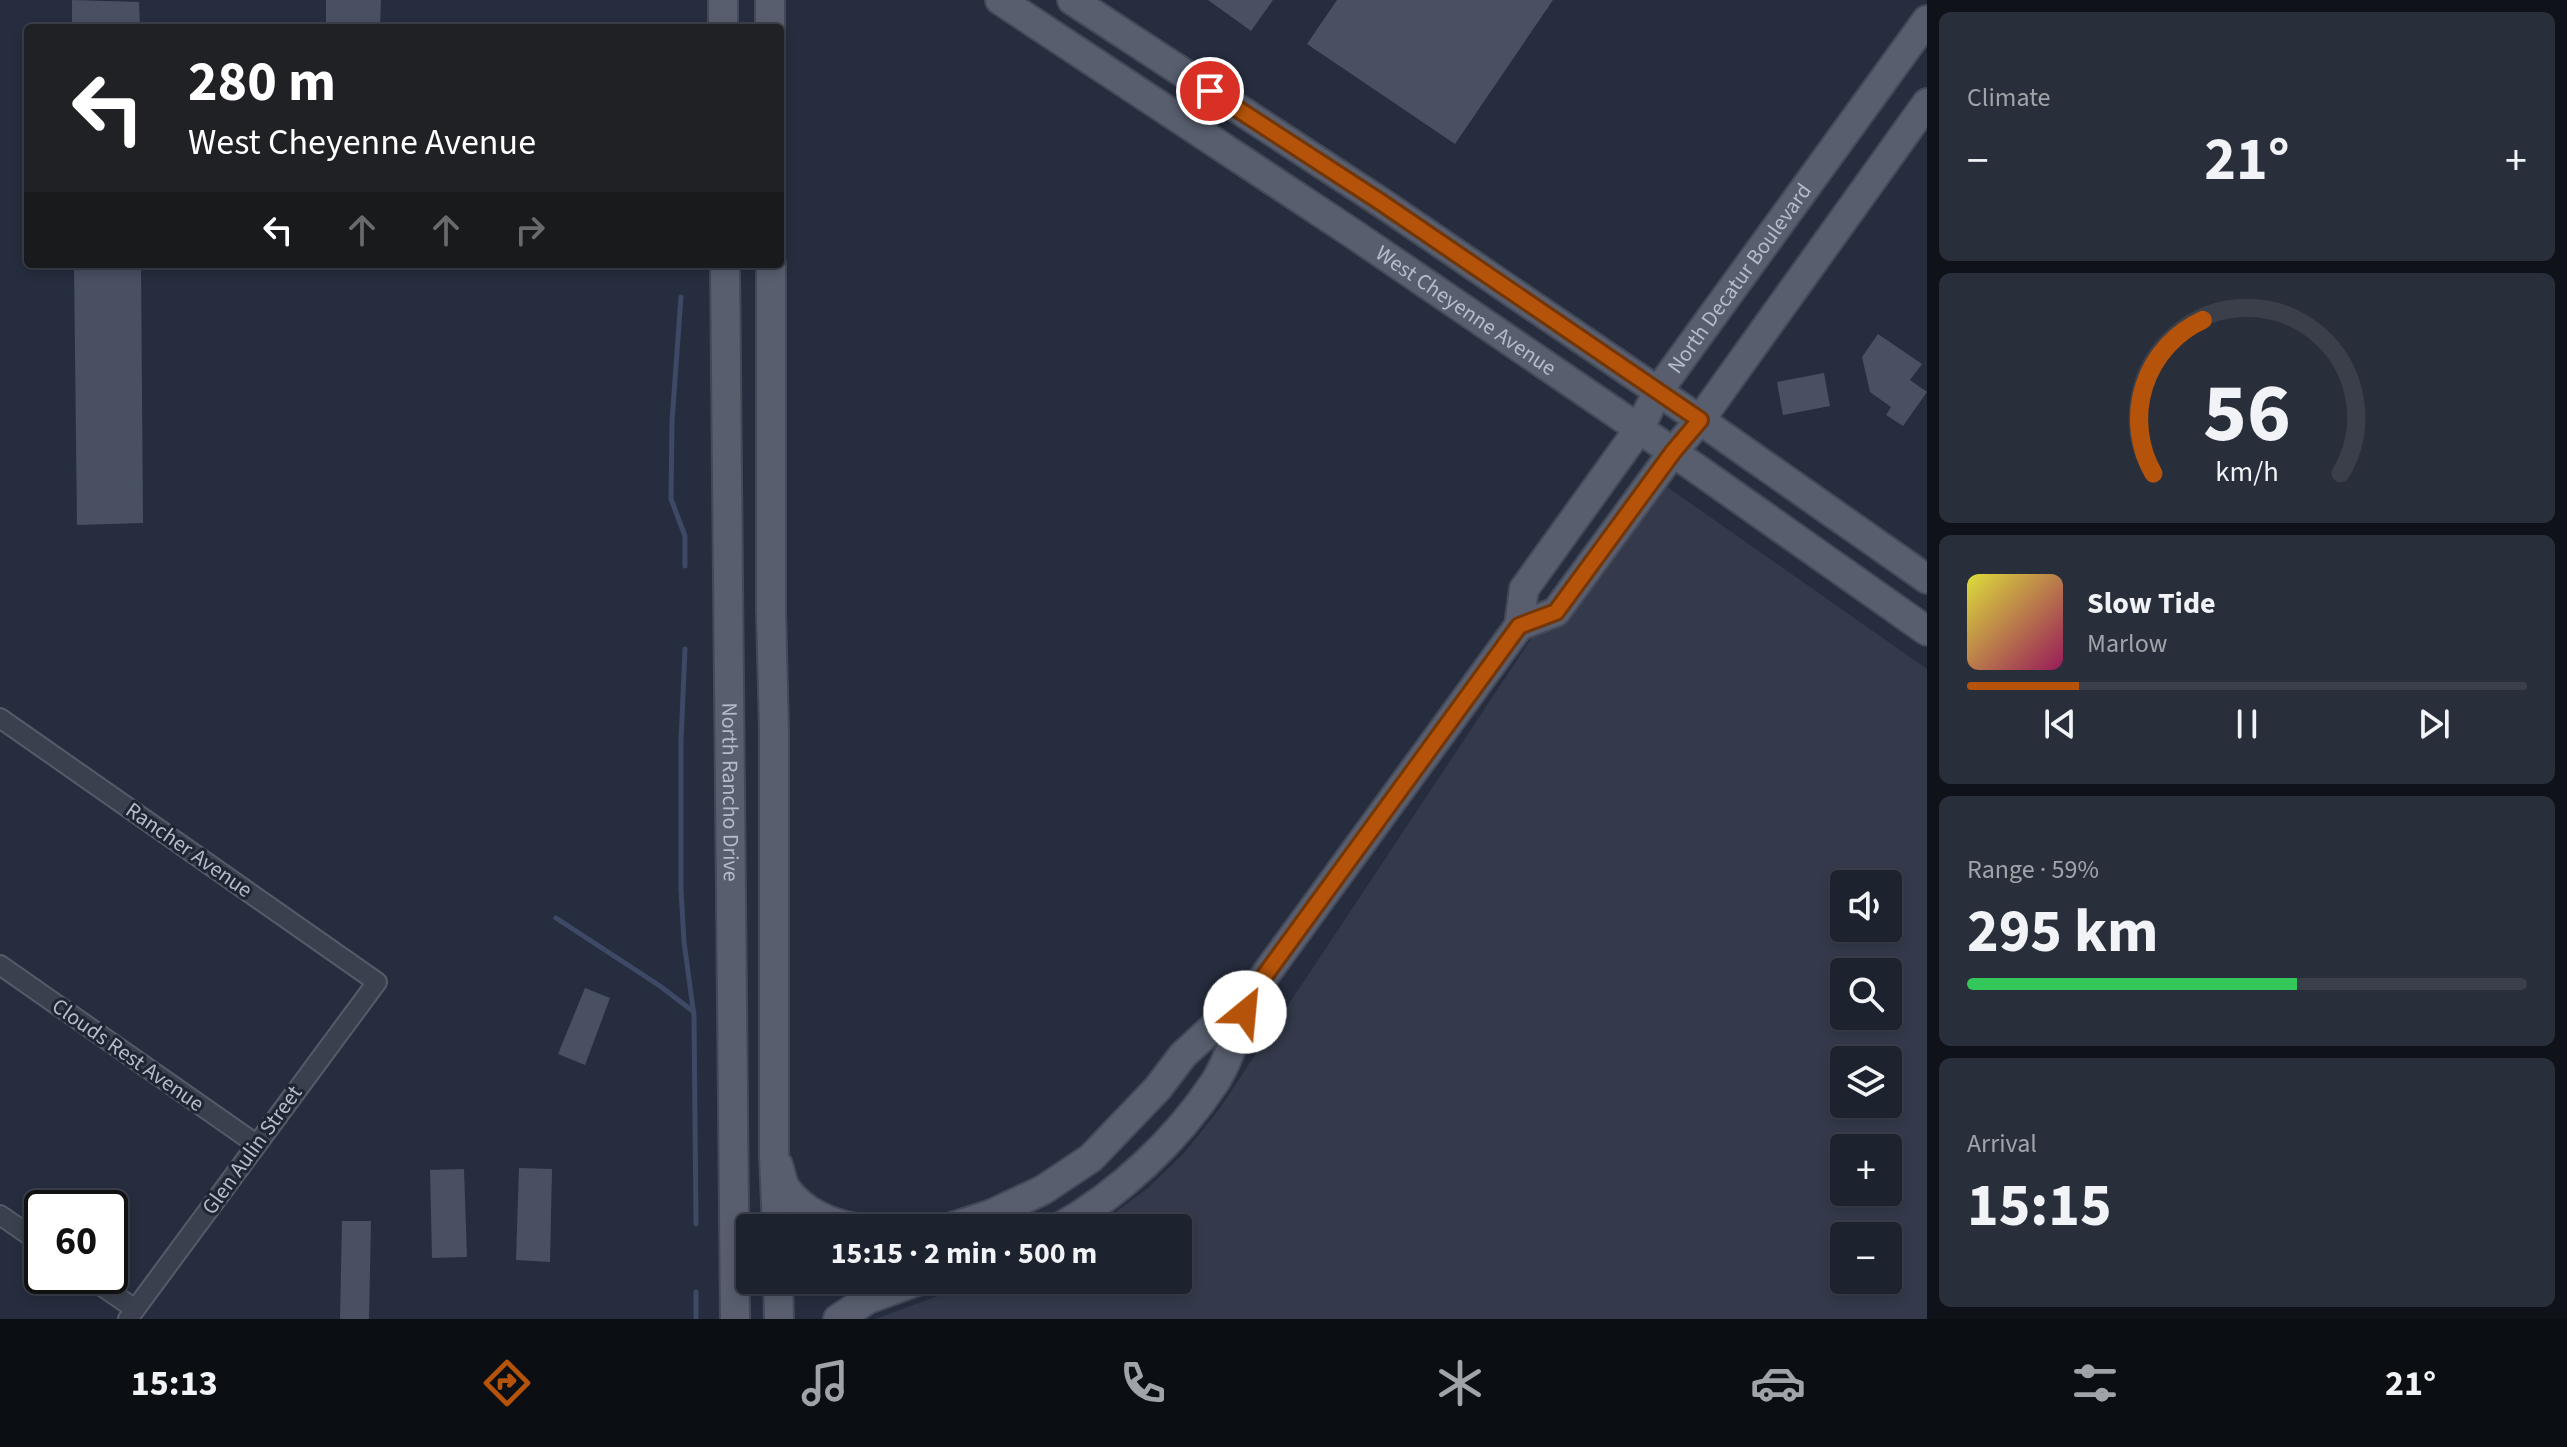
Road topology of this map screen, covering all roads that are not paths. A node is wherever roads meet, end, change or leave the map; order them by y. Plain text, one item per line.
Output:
1 (723, 0) edge
2 (770, 0) edge
3 (1000, 0) edge
4 (1072, 0) edge
5 (1927, 20) edge
6 (723, 24) edge
7 (770, 24) edge
8 (1927, 103) edge
9 (725, 268) edge
10 (771, 268) edge
11 (1658, 391) junction
12 (1700, 420) junction
13 (1639, 429) junction
14 (1673, 452) junction
15 (1927, 579) edge
16 (771, 610) junction
17 (728, 611) junction
18 (1519, 626) junction
19 (1927, 631) edge
20 (0, 718) edge
21 (0, 965) edge
22 (377, 982) joint
23 (1255, 989) junction
24 (256, 1144) junction
25 (774, 1155) junction
26 (741, 1214) edge
27 (776, 1214) edge
28 (818, 1214) edge
29 (992, 1214) edge
30 (1082, 1214) edge
31 (0, 1215) edge
32 (24, 1232) edge
33 (108, 1294) edge
34 (739, 1294) edge
35 (778, 1294) edge
36 (882, 1294) edge
37 (131, 1314) edge
38 (735, 1319) edge
39 (779, 1319) edge
40 (838, 1319) edge

1 - 6 main road
2 - 7 main road
3 - 13 main road, West Cheyenne Avenue
4 - 11 main road, West Cheyenne Avenue
5 - 11 main road, North Decatur Boulevard
8 - 12 main road
9 - 17 main road, North Rancho Drive
10 - 16 main road, North Rancho Drive
11 - 12 main road, West Cheyenne Avenue
11 - 13 main road, North Decatur Boulevard
12 - 14 main road
12 - 15 main road, West Cheyenne Avenue
13 - 14 main road, West Cheyenne Avenue
13 - 18 main road, North Decatur Boulevard
14 - 18 main road
14 - 19 main road, West Cheyenne Avenue
16 - 17 main road
16 - 25 main road, North Rancho Drive
17 - 26 main road, North Rancho Drive
18 - 23 main road, North Decatur Boulevard
20 - 22 street, Rancher Avenue
21 - 24 street, Clouds Rest Avenue
22 - 24 street, Glen Aulin Street
23 - 29 main road, North Decatur Boulevard
23 - 30 main road, North Decatur Boulevard
24 - 37 street, Glen Aulin Street
25 - 27 main road, North Rancho Drive
25 - 28 main road
31 - 32 street
33 - 37 street
34 - 38 main road, North Rancho Drive
35 - 39 main road
36 - 40 main road

